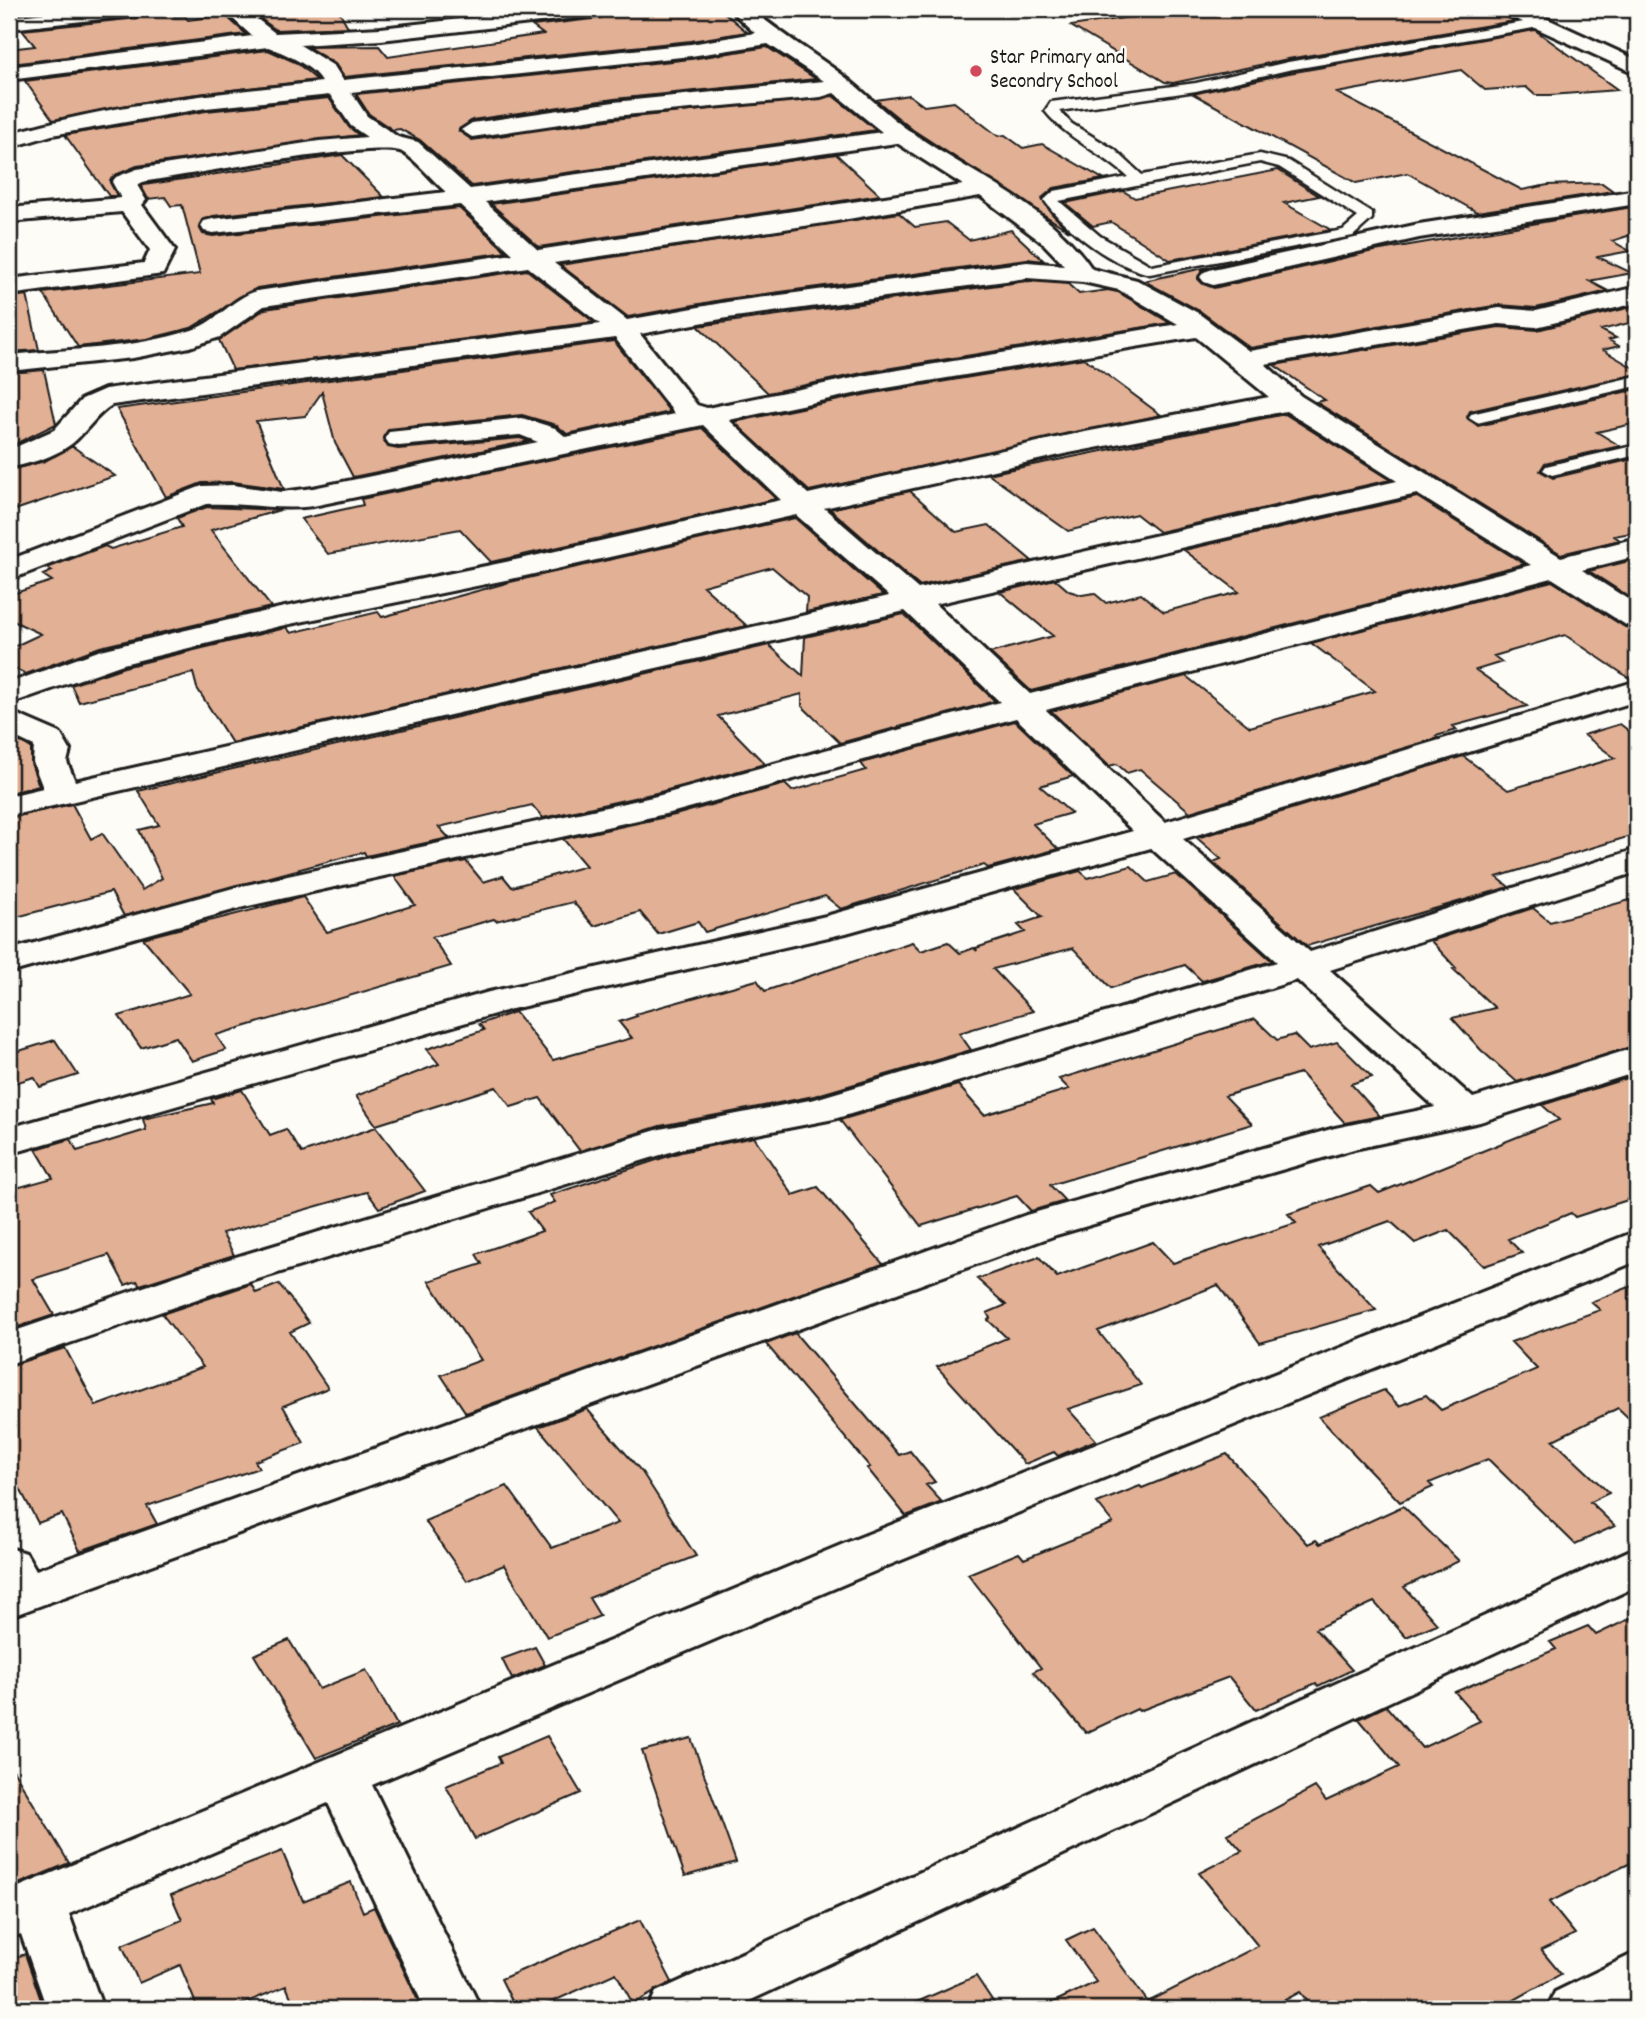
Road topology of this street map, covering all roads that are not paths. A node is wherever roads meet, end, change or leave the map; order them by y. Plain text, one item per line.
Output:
1 (138, 9) edge
2 (232, 9) edge
3 (601, 9) edge
4 (739, 9) edge
5 (1510, 9) edge
6 (9, 23) edge
7 (1541, 23) junction
8 (476, 25) junction
9 (772, 37) junction
10 (270, 40) junction
11 (504, 53) junction
12 (1637, 68) edge
13 (9, 74) edge
14 (837, 84) junction
15 (337, 86) junction
16 (9, 113) edge
17 (472, 130) dead end
18 (901, 136) junction
19 (17, 137) edge
20 (390, 142) junction
21 (1136, 178) junction
22 (981, 189) junction
23 (466, 197) junction
24 (1637, 197) edge
25 (129, 204) junction
26 (9, 215) edge
27 (214, 226) dead end
28 (532, 258) junction
29 (1083, 274) junction
30 (1213, 276) dead end
31 (9, 287) edge
32 (1637, 295) edge
33 (1200, 328) junction
34 (622, 329) junction
35 (1244, 360) junction
36 (9, 363) edge
37 (1637, 381) edge
38 (1291, 402) junction
39 (710, 418) junction
40 (1476, 418) dead end
41 (399, 438) dead end
42 (563, 448) junction
43 (1637, 450) edge
44 (9, 458) edge
45 (1552, 470) dead end
46 (1421, 484) junction
47 (803, 505) junction
48 (1637, 547) edge
49 (1558, 567) junction
50 (9, 571) edge
51 (911, 599) junction
52 (1637, 618) edge
53 (1637, 691) edge
54 (9, 694) edge
55 (1023, 706) junction
56 (9, 721) edge
57 (62, 791) junction
58 (9, 806) edge
59 (1158, 835) junction
60 (1637, 860) edge
61 (9, 962) edge
62 (1305, 966) junction
63 (1637, 1059) edge
64 (1466, 1113) junction
65 (9, 1141) edge
66 (1637, 1245) edge
67 (9, 1349) edge
68 (1637, 1564) edge
69 (14, 1586) edge
70 (341, 1775) junction
71 (24, 1909) edge
72 (1637, 1976) edge
73 (75, 2009) edge
74 (453, 2009) edge
75 (676, 2009) edge
76 (1575, 2009) edge

1 - 6 street
2 - 10 street
3 - 8 street
4 - 9 street
5 - 7 street
7 - 12 street
7 - 21 lane
8 - 10 street
8 - 11 street
9 - 11 street
9 - 14 street
10 - 13 street
10 - 15 street
11 - 15 street
14 - 17 street
14 - 18 street
15 - 19 street
15 - 20 street
16 - 19 street
18 - 22 street
18 - 23 street
20 - 23 street
20 - 25 street
21 - 21 lane
22 - 28 street
22 - 29 street
23 - 27 street
23 - 28 street
24 - 30 street
25 - 26 street
25 - 31 street
28 - 34 street
28 - 36 street
29 - 33 street
29 - 34 street
32 - 35 street
33 - 35 street
33 - 39 street
34 - 39 street
34 - 44 street
35 - 38 street
37 - 40 lane
38 - 46 street
38 - 47 street
39 - 42 street
39 - 47 street
41 - 42 street
42 - 50 street
43 - 45 lane
46 - 49 street
46 - 51 street
47 - 51 street
47 - 54 street
48 - 49 street
49 - 52 street
49 - 55 street
51 - 55 street
51 - 57 street
53 - 59 street
55 - 59 street
55 - 61 street
56 - 57 street
57 - 58 street
59 - 62 street
59 - 65 street
60 - 62 street
62 - 64 street
62 - 67 street
63 - 64 street
64 - 69 street
66 - 70 street
68 - 75 street
70 - 71 street
70 - 74 street
71 - 73 street
72 - 76 street

